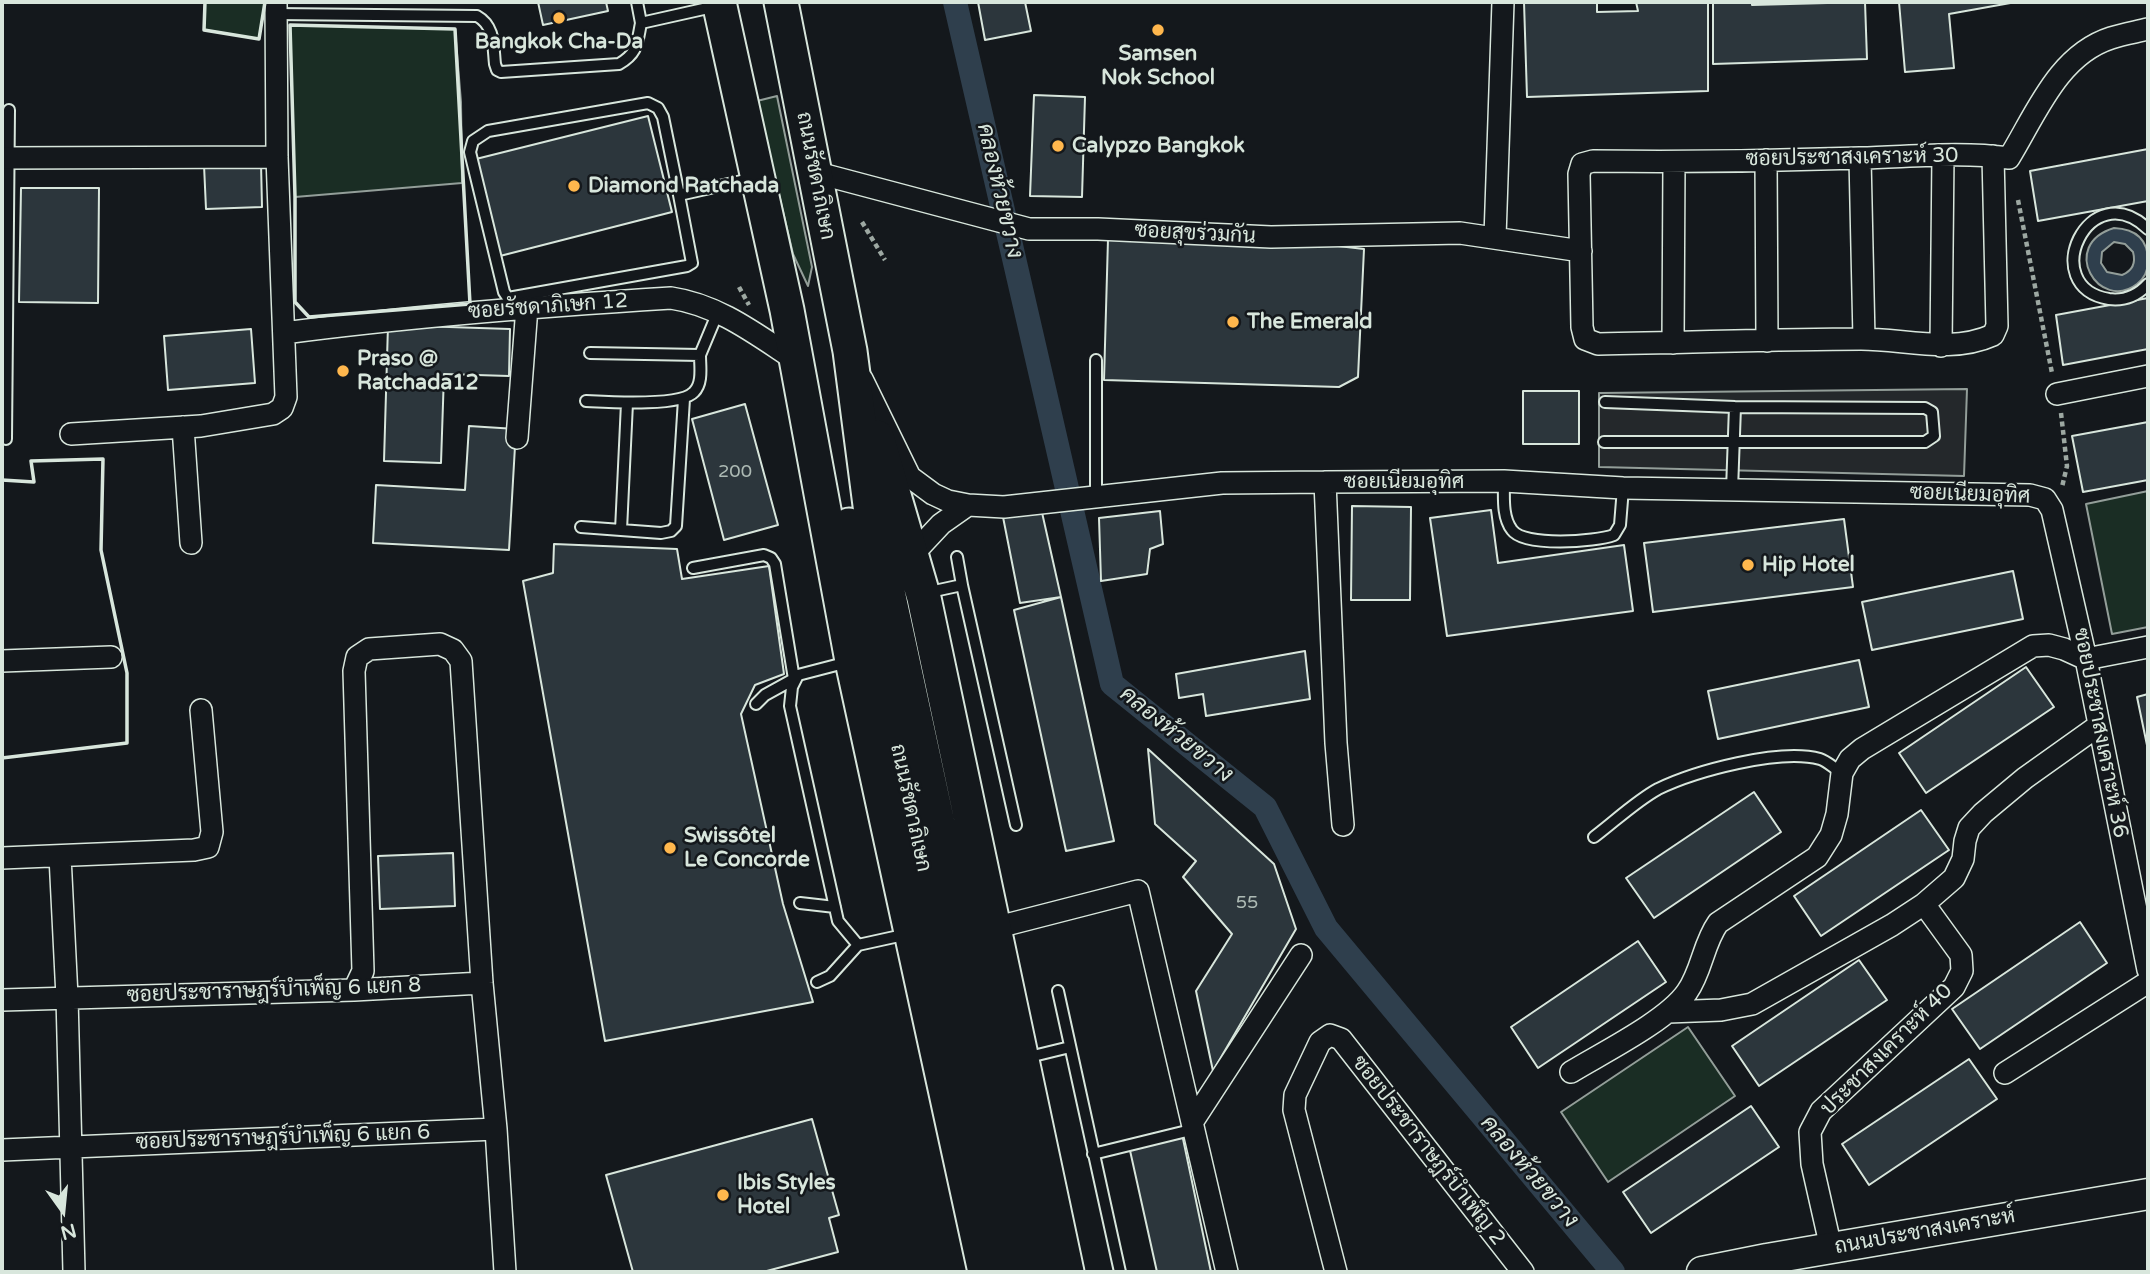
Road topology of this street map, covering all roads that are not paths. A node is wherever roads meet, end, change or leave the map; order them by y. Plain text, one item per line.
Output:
1 (637, 2) edge
2 (781, 2) edge
3 (1503, 2) edge
4 (719, 3) edge
5 (276, 8) edge
6 (641, 23) junction
7 (2148, 29) edge
8 (9, 110) dead end
9 (1943, 155) junction
10 (277, 157) junction
11 (2001, 157) junction
12 (5, 158) edge
13 (1860, 158) junction
14 (1766, 160) junction
15 (1674, 162) junction
16 (814, 172) junction
17 (757, 177) junction
18 (679, 195) junction
19 (2148, 229) edge
20 (1495, 237) junction
21 (1581, 251) junction
22 (2148, 284) edge
23 (527, 307) junction
24 (719, 312) junction
25 (284, 333) junction
26 (1864, 339) junction
27 (1767, 341) junction
28 (1673, 343) junction
29 (1941, 346) junction
30 (850, 351) junction
31 (590, 353) dead end
32 (795, 354) junction
33 (700, 355) junction
34 (1096, 360) dead end
35 (2148, 376) edge
36 (2057, 394) road end
37 (684, 399) junction
38 (586, 401) dead end
39 (1605, 402) dead end
40 (627, 403) junction
41 (1735, 407) junction
42 (183, 427) junction
43 (71, 435) dead end
44 (517, 438) dead end
45 (6, 439) dead end
46 (1604, 443) dead end
47 (1734, 443) junction
48 (1503, 481) junction
49 (1325, 482) junction
50 (1623, 488) junction
51 (1732, 490) junction
52 (2052, 494) joint
53 (1089, 497) junction
54 (968, 505) junction
55 (581, 527) dead end
56 (621, 530) junction
57 (191, 543) dead end
58 (912, 555) junction
59 (957, 558) dead end
60 (693, 568) dead end
61 (962, 585) junction
62 (923, 594) junction
63 (2148, 647) edge
64 (111, 657) dead end
65 (2086, 659) junction
66 (2, 661) edge
67 (852, 661) junction
68 (794, 679) junction
69 (756, 704) dead end
70 (201, 710) dead end
71 (2098, 726) junction
72 (1842, 773) junction
73 (1016, 825) dead end
74 (1343, 825) dead end
75 (1594, 837) dead end
76 (60, 856) junction
77 (2, 858) edge
78 (800, 903) dead end
79 (1924, 904) junction
80 (835, 907) junction
81 (994, 928) junction
82 (911, 934) junction
83 (858, 945) junction
84 (1301, 955) dead end
85 (2148, 970) edge
86 (817, 982) dead end
87 (2148, 982) edge
88 (482, 983) junction
89 (354, 990) junction
90 (1058, 991) dead end
91 (67, 997) junction
92 (2, 1000) edge
93 (1668, 1013) junction
94 (1070, 1047) junction
95 (1022, 1059) junction
96 (1571, 1072) dead end
97 (2005, 1073) dead end
98 (1194, 1125) junction
99 (496, 1129) junction
100 (71, 1147) junction
101 (2, 1150) edge
102 (1093, 1154) junction
103 (2148, 1195) edge
104 (1831, 1248) junction
105 (74, 1272) edge
106 (505, 1272) edge
107 (985, 1272) edge
108 (1010, 1272) edge
109 (1035, 1272) edge
110 (1066, 1272) edge
111 (1120, 1272) edge
112 (1227, 1272) edge
113 (1336, 1272) edge
114 (1522, 1272) edge
115 (1702, 1272) edge

1 - 6 lane
2 - 16 main road, ถนนรัชดาภิเษก
3 - 20 street
4 - 6 lane
4 - 17 main road, ถนนรัชดาภิเษก
5 - 6 lane
5 - 10 street
7 - 11 street
8 - 12 lane
9 - 11 street, ซอยประชาสงเคราะห์ 30
9 - 13 street, ซอยประชาสงเคราะห์ 30
9 - 29 street
10 - 12 street
10 - 25 street
11 - 29 street
12 - 45 lane
13 - 14 street, ซอยประชาสงเคราะห์ 30
13 - 26 street
14 - 15 street, ซอยประชาสงเคราะห์ 30
14 - 27 street
15 - 21 street, ซอยประชาสงเคราะห์ 30
15 - 28 street
16 - 20 street, ซอยสุขร่วมกัน
16 - 30 main road, ถนนรัชดาภิเษก
17 - 18 lane
17 - 32 main road, ถนนรัชดาภิเษก
18 - 18 lane
19 - 22 lane
20 - 21 street, ซอยสุขร่วมกัน
21 - 28 street
23 - 24 street, ซอยรัชดาภิเษก 12
23 - 25 street, ซอยรัชดาภิเษก 12
23 - 44 street
24 - 32 street, ซอยรัชดาภิเษก 12
24 - 33 lane
25 - 42 street
26 - 27 street
26 - 29 street
27 - 28 street
30 - 54 street, ซอยเนียมอุทิศ
30 - 58 main road, ถนนรัชดาภิเษก
30 - 109 main road, ถนนรัชดาภิเษก
31 - 33 lane
32 - 67 main road, ถนนรัชดาภิเษก
32 - 108 main road, ถนนรัชดาภิเษก
33 - 37 lane
34 - 53 lane
35 - 36 street
37 - 40 lane
37 - 56 lane
38 - 40 lane
39 - 41 lane
40 - 56 lane
41 - 47 lane
41 - 47 lane
42 - 43 street
42 - 57 street
46 - 47 lane
47 - 51 lane
48 - 49 street, ซอยเนียมอุทิศ
48 - 50 street, ซอยเนียมอุทิศ
48 - 50 lane
49 - 53 street, ซอยเนียมอุทิศ
49 - 74 street
50 - 51 street, ซอยเนียมอุทิศ
51 - 52 street, ซอยเนียมอุทิศ
52 - 65 street, ซอยประชาสงเคราะห์ 36
53 - 54 street, ซอยเนียมอุทิศ
54 - 58 street
55 - 56 lane
58 - 62 main road, ถนนรัชดาภิเษก
59 - 61 lane
60 - 68 lane
61 - 62 lane
61 - 73 lane
62 - 81 main road, ถนนรัชดาภิเษก
63 - 65 street
64 - 66 street
65 - 71 street, ซอยประชาสงเคราะห์ 36
65 - 72 street
67 - 68 lane
67 - 82 main road, ถนนรัชดาภิเษก
68 - 69 lane
68 - 80 lane
70 - 76 street
71 - 79 street
71 - 85 street, ซอยประชาสงเคราะห์ 36
72 - 75 lane
72 - 93 street
76 - 77 street
76 - 91 street
78 - 80 lane
79 - 93 street
79 - 104 street, ประชาสงเคราะห์ 40
80 - 83 lane
81 - 95 main road, ถนนรัชดาภิเษก
81 - 98 street
82 - 83 lane
82 - 107 main road, ถนนรัชดาภิเษก
83 - 86 lane
84 - 98 street
87 - 97 street
88 - 89 street, ซอยประชาราษฎร์บำเพ็ญ 6 แยก 8
88 - 89 street
88 - 99 street
89 - 91 street, ซอยประชาราษฎร์บำเพ็ญ 6 แยก 8
90 - 94 lane
91 - 92 street, ซอยประชาราษฎร์บำเพ็ญ 6 แยก 8
91 - 100 street
93 - 96 street
94 - 95 lane
94 - 102 lane
95 - 110 main road, ถนนรัชดาภิเษก
98 - 102 lane
98 - 112 street
99 - 100 street, ซอยประชาราษฎร์บำเพ็ญ 6 แยก 6
99 - 106 street
100 - 101 street, ซอยประชาราษฎร์บำเพ็ญ 6 แยก 6
100 - 105 street
102 - 111 lane
103 - 104 main road, ถนนประชาสงเคราะห์
104 - 115 main road, ถนนประชาสงเคราะห์
113 - 114 street, ซอยประชาราษฎร์บำเพ็ญ 2

